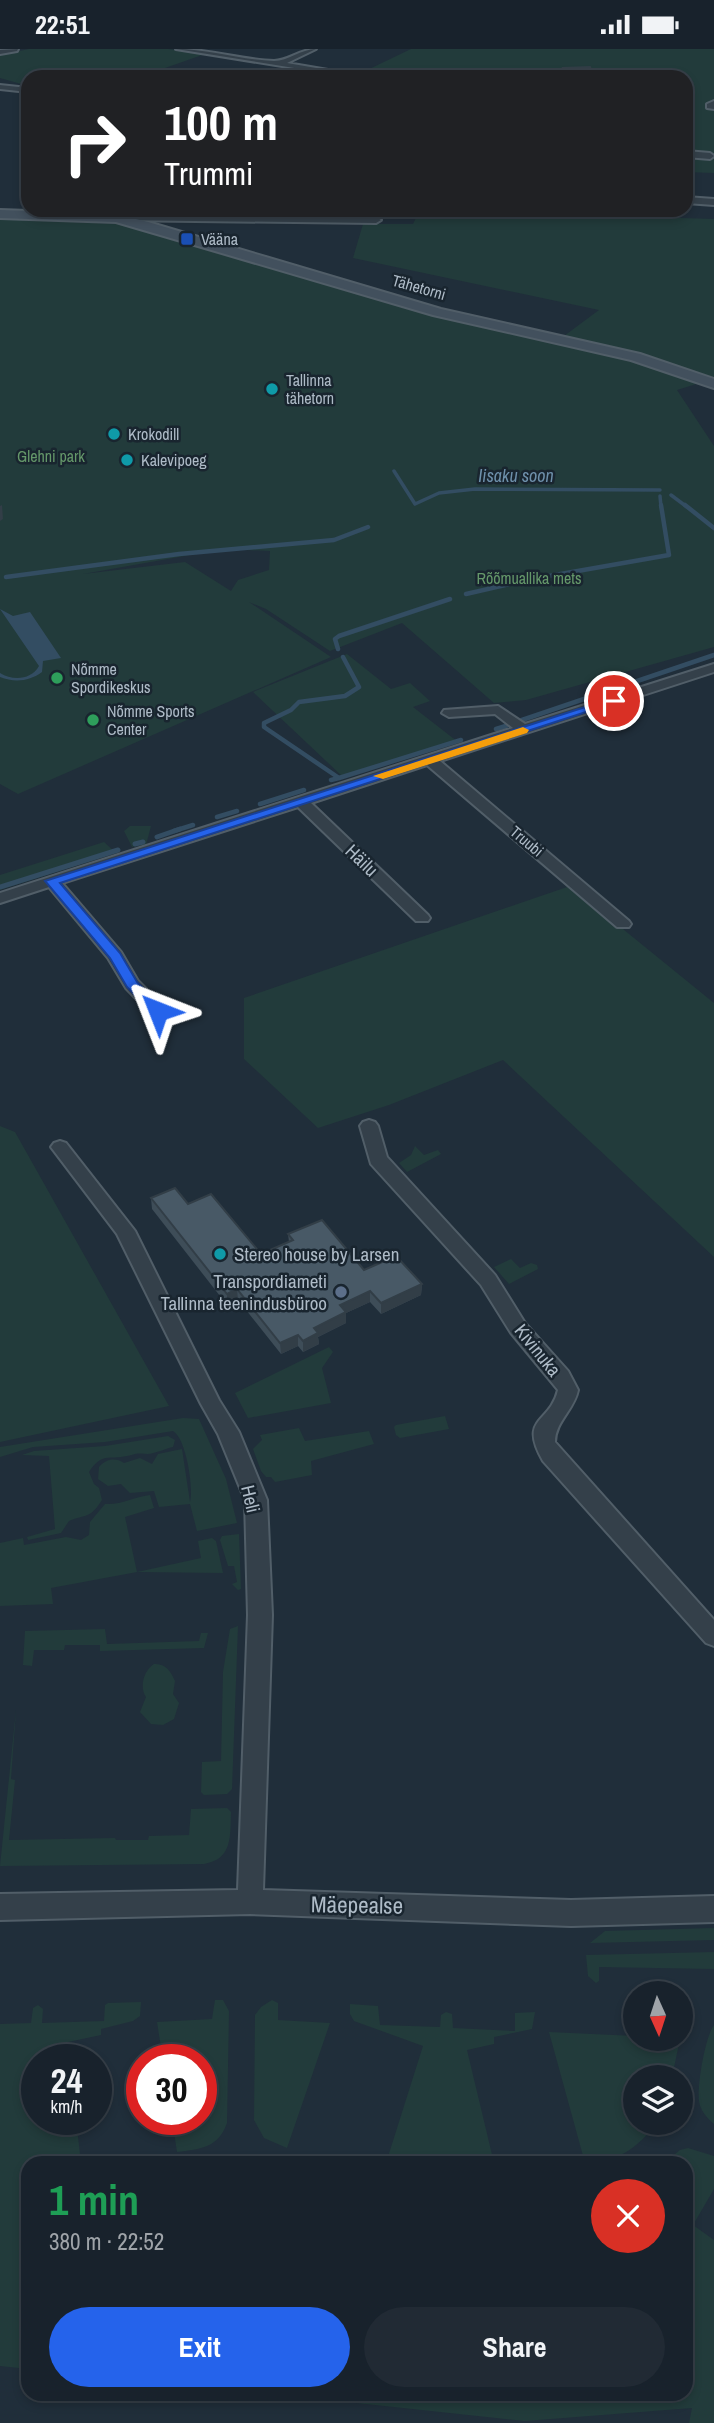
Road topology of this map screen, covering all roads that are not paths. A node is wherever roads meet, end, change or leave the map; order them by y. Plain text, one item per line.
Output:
1 (14, 49) edge
2 (180, 49) edge
3 (312, 49) edge
4 (0, 52) edge
5 (278, 64) junction
6 (318, 70) edge
7 (0, 87) edge
8 (21, 89) edge
9 (693, 155) edge
10 (710, 156) dead end
11 (693, 200) edge
12 (714, 202) edge
13 (0, 214) edge
14 (21, 215) edge
15 (87, 217) edge
16 (116, 218) junction
17 (376, 220) dead end
18 (714, 384) edge
19 (714, 668) edge
20 (449, 713) dead end
21 (524, 730) junction
22 (430, 760) junction
23 (301, 801) junction
24 (52, 881) junction
25 (0, 898) edge
26 (422, 918) dead end
27 (624, 924) dead end
28 (158, 1011) dead end
29 (369, 1126) dead end
30 (60, 1147) dead end
31 (714, 1636) edge
32 (250, 1902) junction
33 (0, 1907) edge
34 (714, 1909) edge

1 - 4 street
2 - 5 street
3 - 5 street
5 - 6 street
7 - 8 street
9 - 10 street
11 - 12 street
13 - 14 street
15 - 16 street
16 - 17 street
16 - 18 street, Tähetorni
19 - 21 street
20 - 21 street
21 - 22 street
22 - 23 street
22 - 27 street, Truubi
23 - 24 street
23 - 26 street, Häilu
24 - 25 street
24 - 28 street
29 - 31 street, Kivinuka
30 - 32 street, Heli
32 - 33 street, Mäepealse
32 - 34 street, Mäepealse

